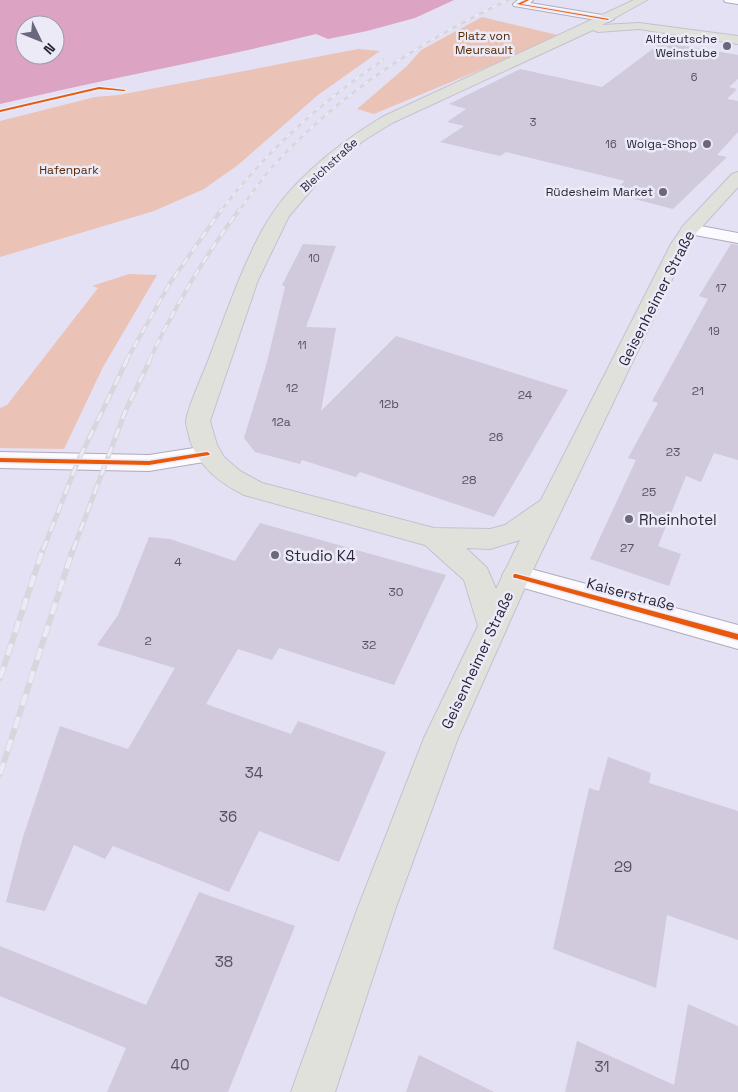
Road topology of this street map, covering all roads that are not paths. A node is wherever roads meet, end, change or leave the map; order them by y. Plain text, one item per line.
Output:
1 (528, 0) edge
2 (642, 0) edge
3 (729, 0) edge
4 (738, 1) edge
5 (613, 17) junction
6 (639, 26) junction
7 (580, 31) junction
8 (738, 40) edge
9 (738, 177) edge
10 (690, 229) junction
11 (738, 238) edge
12 (207, 454) junction
13 (0, 460) edge
14 (554, 504) junction
15 (434, 538) junction
16 (516, 576) junction
17 (493, 626) junction
18 (738, 637) edge
19 (312, 1092) edge

1 - 5 street
2 - 5 main road, Bleichstraße
3 - 4 street
5 - 6 main road
5 - 7 main road, Bleichstraße
6 - 7 main road
6 - 8 main road
7 - 12 main road, Bleichstraße
9 - 10 main road, Geisenheimer Straße
10 - 11 street
10 - 14 main road, Geisenheimer Straße
12 - 13 street
12 - 15 main road
14 - 15 main road
14 - 16 main road, Geisenheimer Straße
15 - 17 main road
16 - 17 main road, Geisenheimer Straße
16 - 18 street, Kaiserstraße
17 - 19 main road, Geisenheimer Straße

